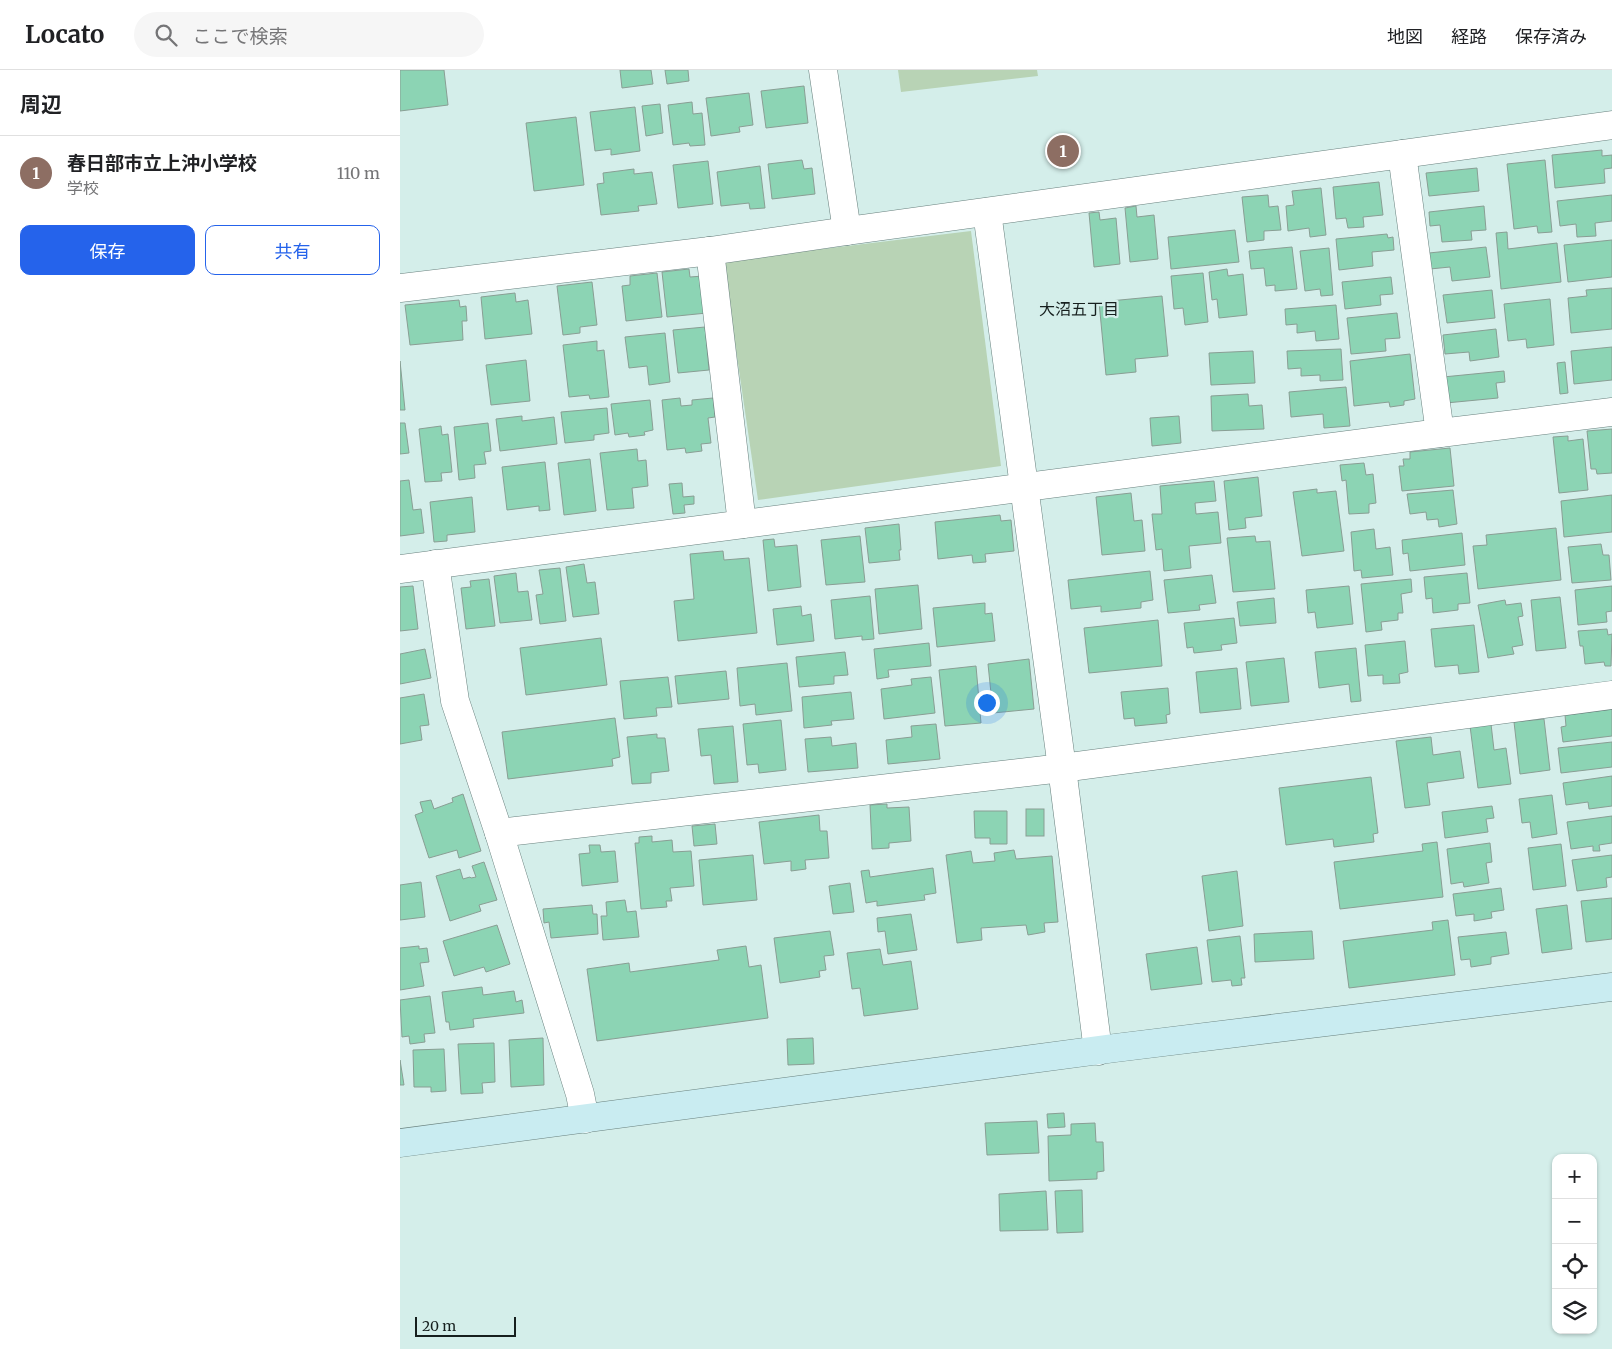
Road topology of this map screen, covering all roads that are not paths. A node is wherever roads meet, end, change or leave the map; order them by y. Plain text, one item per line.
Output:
1 (823, 70) edge
2 (1612, 126) edge
3 (1402, 154) junction
4 (987, 212) junction
5 (847, 231) junction
6 (710, 252) junction
7 (400, 288) edge
8 (1612, 412) edge
9 (1440, 433) junction
10 (1024, 487) junction
11 (742, 524) junction
12 (435, 564) junction
13 (400, 569) edge
14 (1612, 695) edge
15 (1062, 768) junction
16 (499, 833) junction
17 (1612, 987) edge
18 (1098, 1051) junction
19 (585, 1119) junction
20 (400, 1142) edge

1 - 5 street
2 - 3 street
3 - 4 street
3 - 9 street
4 - 5 street
4 - 10 street
5 - 6 street
6 - 7 street
6 - 11 street
8 - 9 street
9 - 10 street
10 - 11 street
10 - 15 street
11 - 12 street
12 - 13 street
12 - 16 street
14 - 15 street
15 - 16 street
15 - 18 street
16 - 19 street
17 - 18 street
18 - 19 street
19 - 20 street

